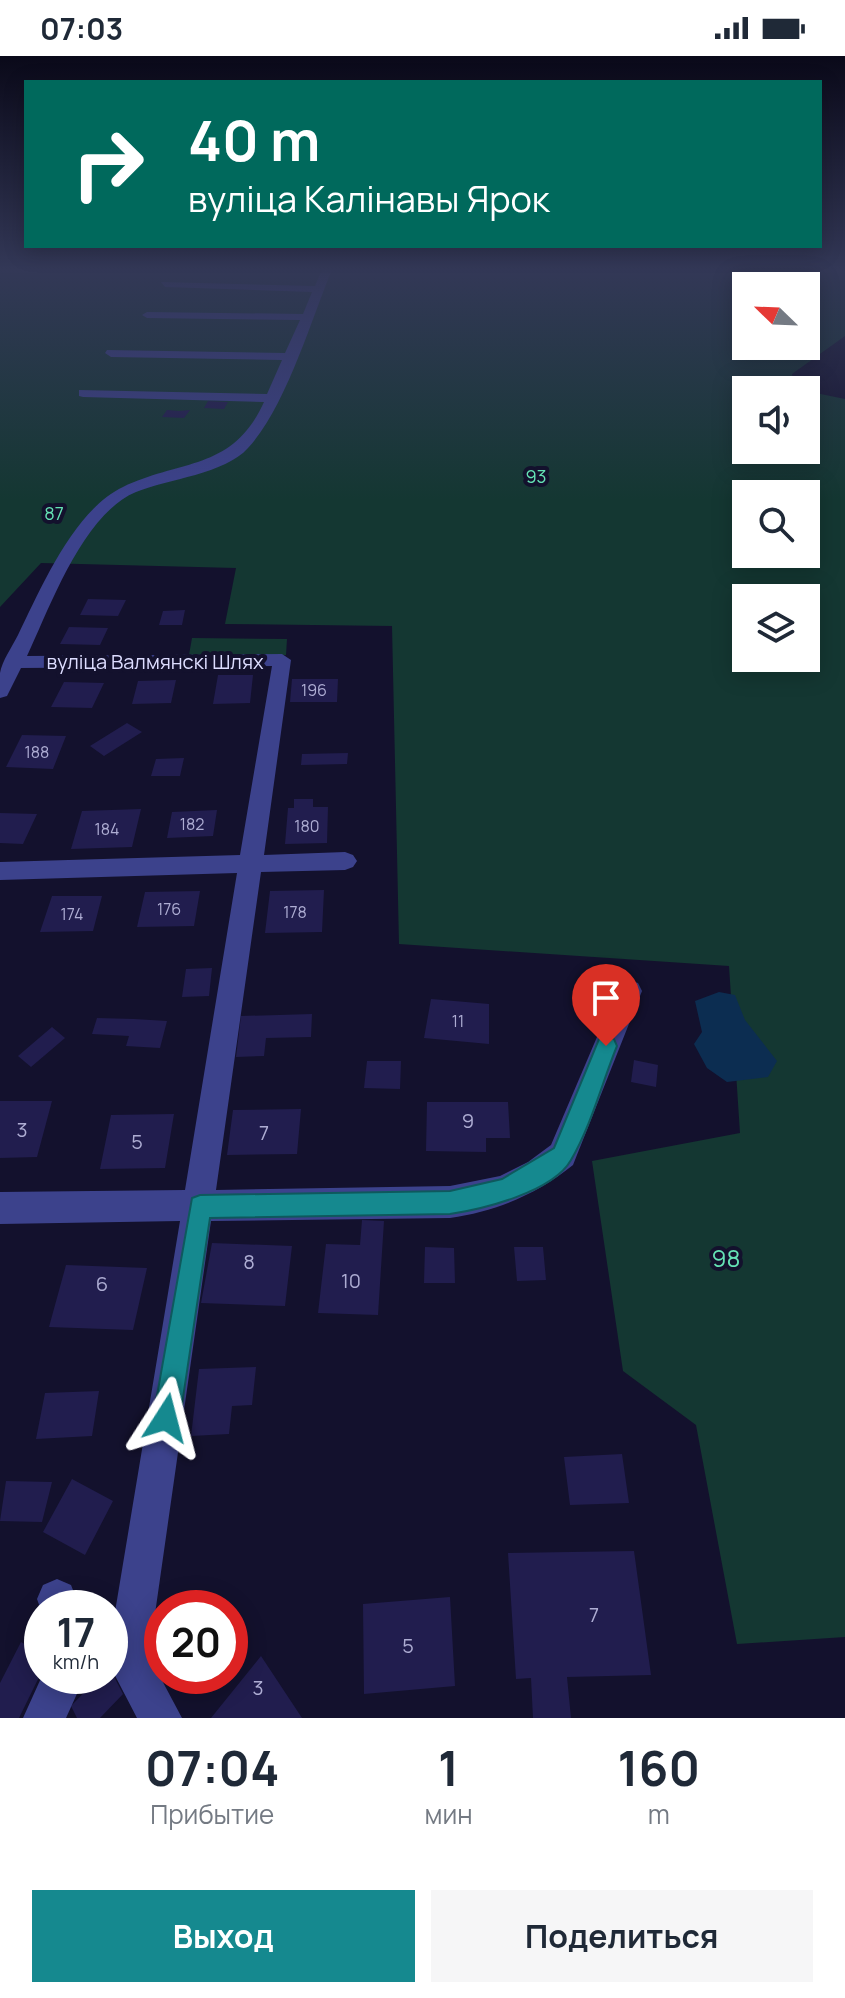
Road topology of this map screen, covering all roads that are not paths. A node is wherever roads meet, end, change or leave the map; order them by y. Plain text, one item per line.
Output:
1 (295, 345) edge
2 (111, 353) dead end
3 (290, 357) junction
4 (83, 393) dead end
5 (270, 398) junction
6 (14, 662) junction
7 (0, 692) edge
8 (345, 861) dead end
9 (249, 863) junction
10 (0, 871) edge
11 (629, 991) dead end
12 (200, 1207) junction
13 (0, 1208) edge
14 (55, 1694) edge
15 (44, 1718) edge
16 (161, 1718) edge

1 - 3 street
2 - 3 street
3 - 5 street
4 - 5 street
5 - 6 street, вуліца Валмянскі Шлях
6 - 7 street, вуліца Валмянскі Шлях
6 - 9 street, вуліца Валмянскі Шлях
8 - 9 street
9 - 10 street
9 - 12 street
11 - 12 street
12 - 13 street
12 - 16 street
14 - 15 street

